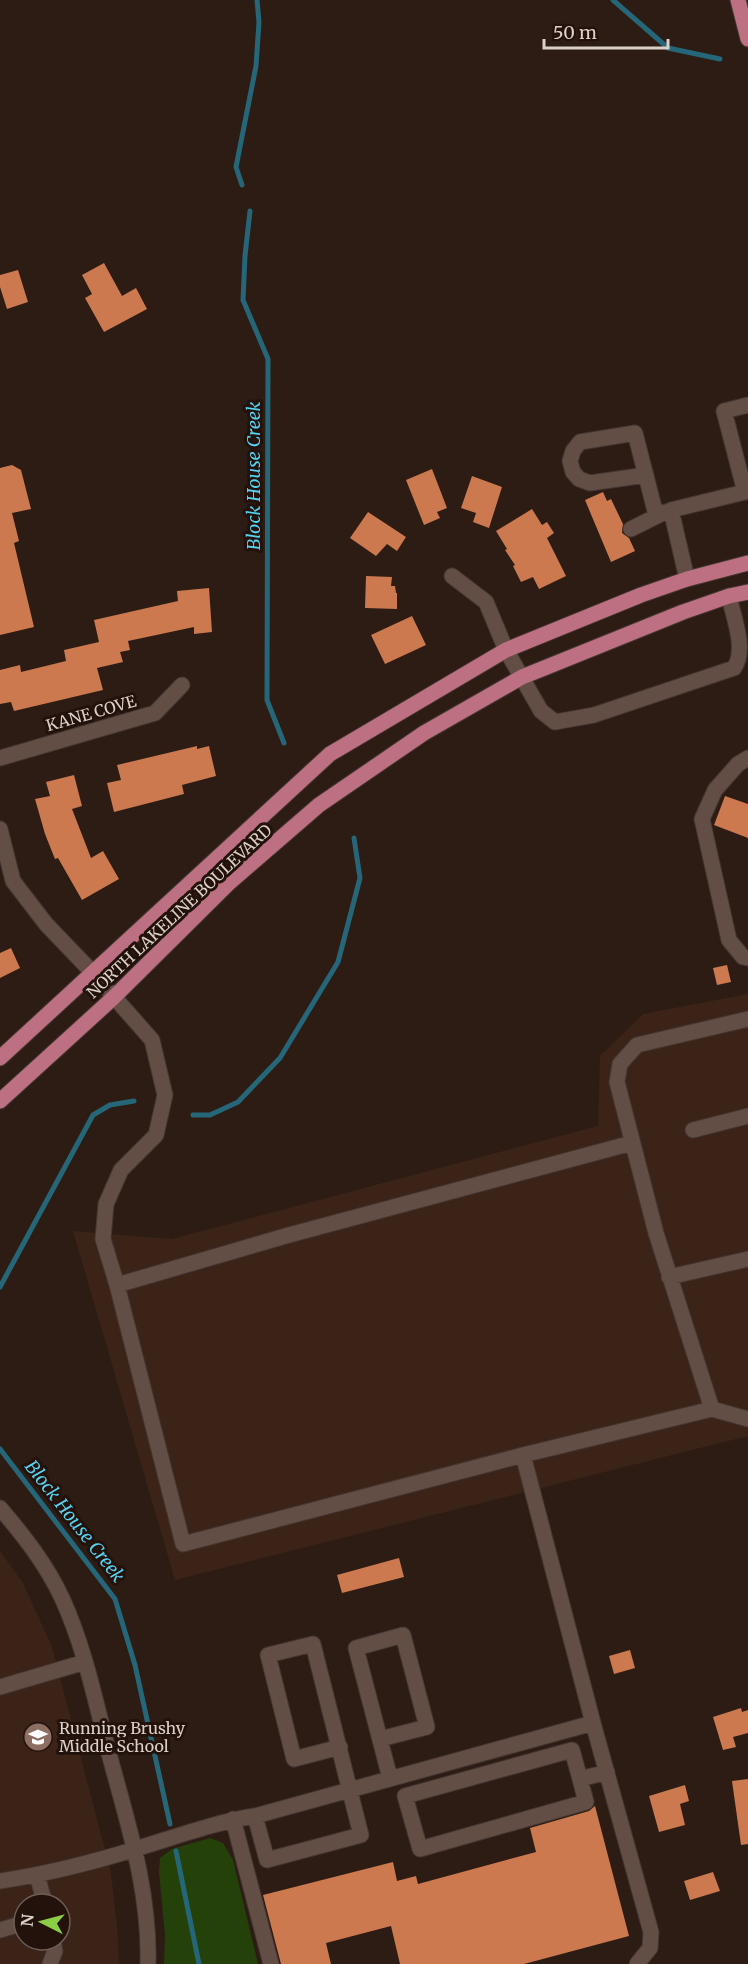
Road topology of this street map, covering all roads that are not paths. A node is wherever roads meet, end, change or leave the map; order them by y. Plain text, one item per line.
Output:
1 (738, 0) edge
2 (748, 39) edge
3 (748, 405) edge
4 (646, 475) junction
5 (747, 496) edge
6 (663, 513) junction
7 (631, 529) dead end
8 (748, 563) edge
9 (452, 576) dead end
10 (687, 579) junction
11 (748, 592) edge
12 (729, 596) junction
13 (506, 650) junction
14 (522, 677) junction
15 (182, 685) dead end
16 (0, 758) edge
17 (748, 758) edge
18 (0, 829) edge
19 (7, 884) edge
20 (748, 958) edge
21 (92, 972) junction
22 (113, 998) junction
23 (748, 1019) edge
24 (0, 1058) edge
25 (0, 1101) edge
26 (748, 1116) edge
27 (693, 1130) dead end
28 (632, 1143) junction
29 (748, 1259) edge
30 (669, 1277) junction
31 (117, 1285) junction
32 (712, 1409) junction
33 (748, 1419) edge
34 (523, 1455) junction
35 (0, 1508) edge
36 (85, 1662) junction
37 (0, 1687) edge
38 (593, 1723) junction
39 (380, 1739) junction
40 (340, 1747) junction
41 (607, 1772) junction
42 (390, 1778) junction
43 (580, 1779) junction
44 (349, 1789) junction
45 (255, 1816) junction
46 (233, 1819) junction
47 (136, 1849) junction
48 (37, 1875) junction
49 (0, 1881) edge
50 (42, 1892) edge
51 (148, 1964) edge
52 (271, 1964) edge
53 (636, 1964) edge

1 - 2 main road
3 - 5 street
4 - 4 street
4 - 6 street
5 - 6 street
6 - 7 street
6 - 10 street
8 - 10 main road, NORTH LAKELINE BOULEVARD
9 - 13 street
10 - 13 main road, NORTH LAKELINE BOULEVARD
11 - 12 main road, NORTH LAKELINE BOULEVARD
12 - 14 main road, NORTH LAKELINE BOULEVARD
12 - 14 street
13 - 14 street
13 - 21 main road, NORTH LAKELINE BOULEVARD
14 - 22 main road, NORTH LAKELINE BOULEVARD
15 - 16 street, KANE COVE
17 - 20 street
18 - 19 street
19 - 21 street
21 - 22 street
21 - 24 main road, NORTH LAKELINE BOULEVARD
22 - 25 main road, NORTH LAKELINE BOULEVARD
22 - 31 street
23 - 28 street
26 - 27 street
28 - 30 street
28 - 31 street
29 - 30 street
30 - 32 street
31 - 34 street
32 - 33 street
32 - 34 street
34 - 38 street
35 - 36 street
36 - 37 street
36 - 47 street
38 - 41 street
38 - 42 street
39 - 39 street
39 - 42 street
40 - 40 street
40 - 44 street
41 - 43 street
41 - 53 street
42 - 44 street
43 - 43 street
44 - 45 street
44 - 45 street
45 - 46 street
46 - 47 street
46 - 52 street
47 - 48 street
47 - 51 street
48 - 49 street
48 - 50 street

